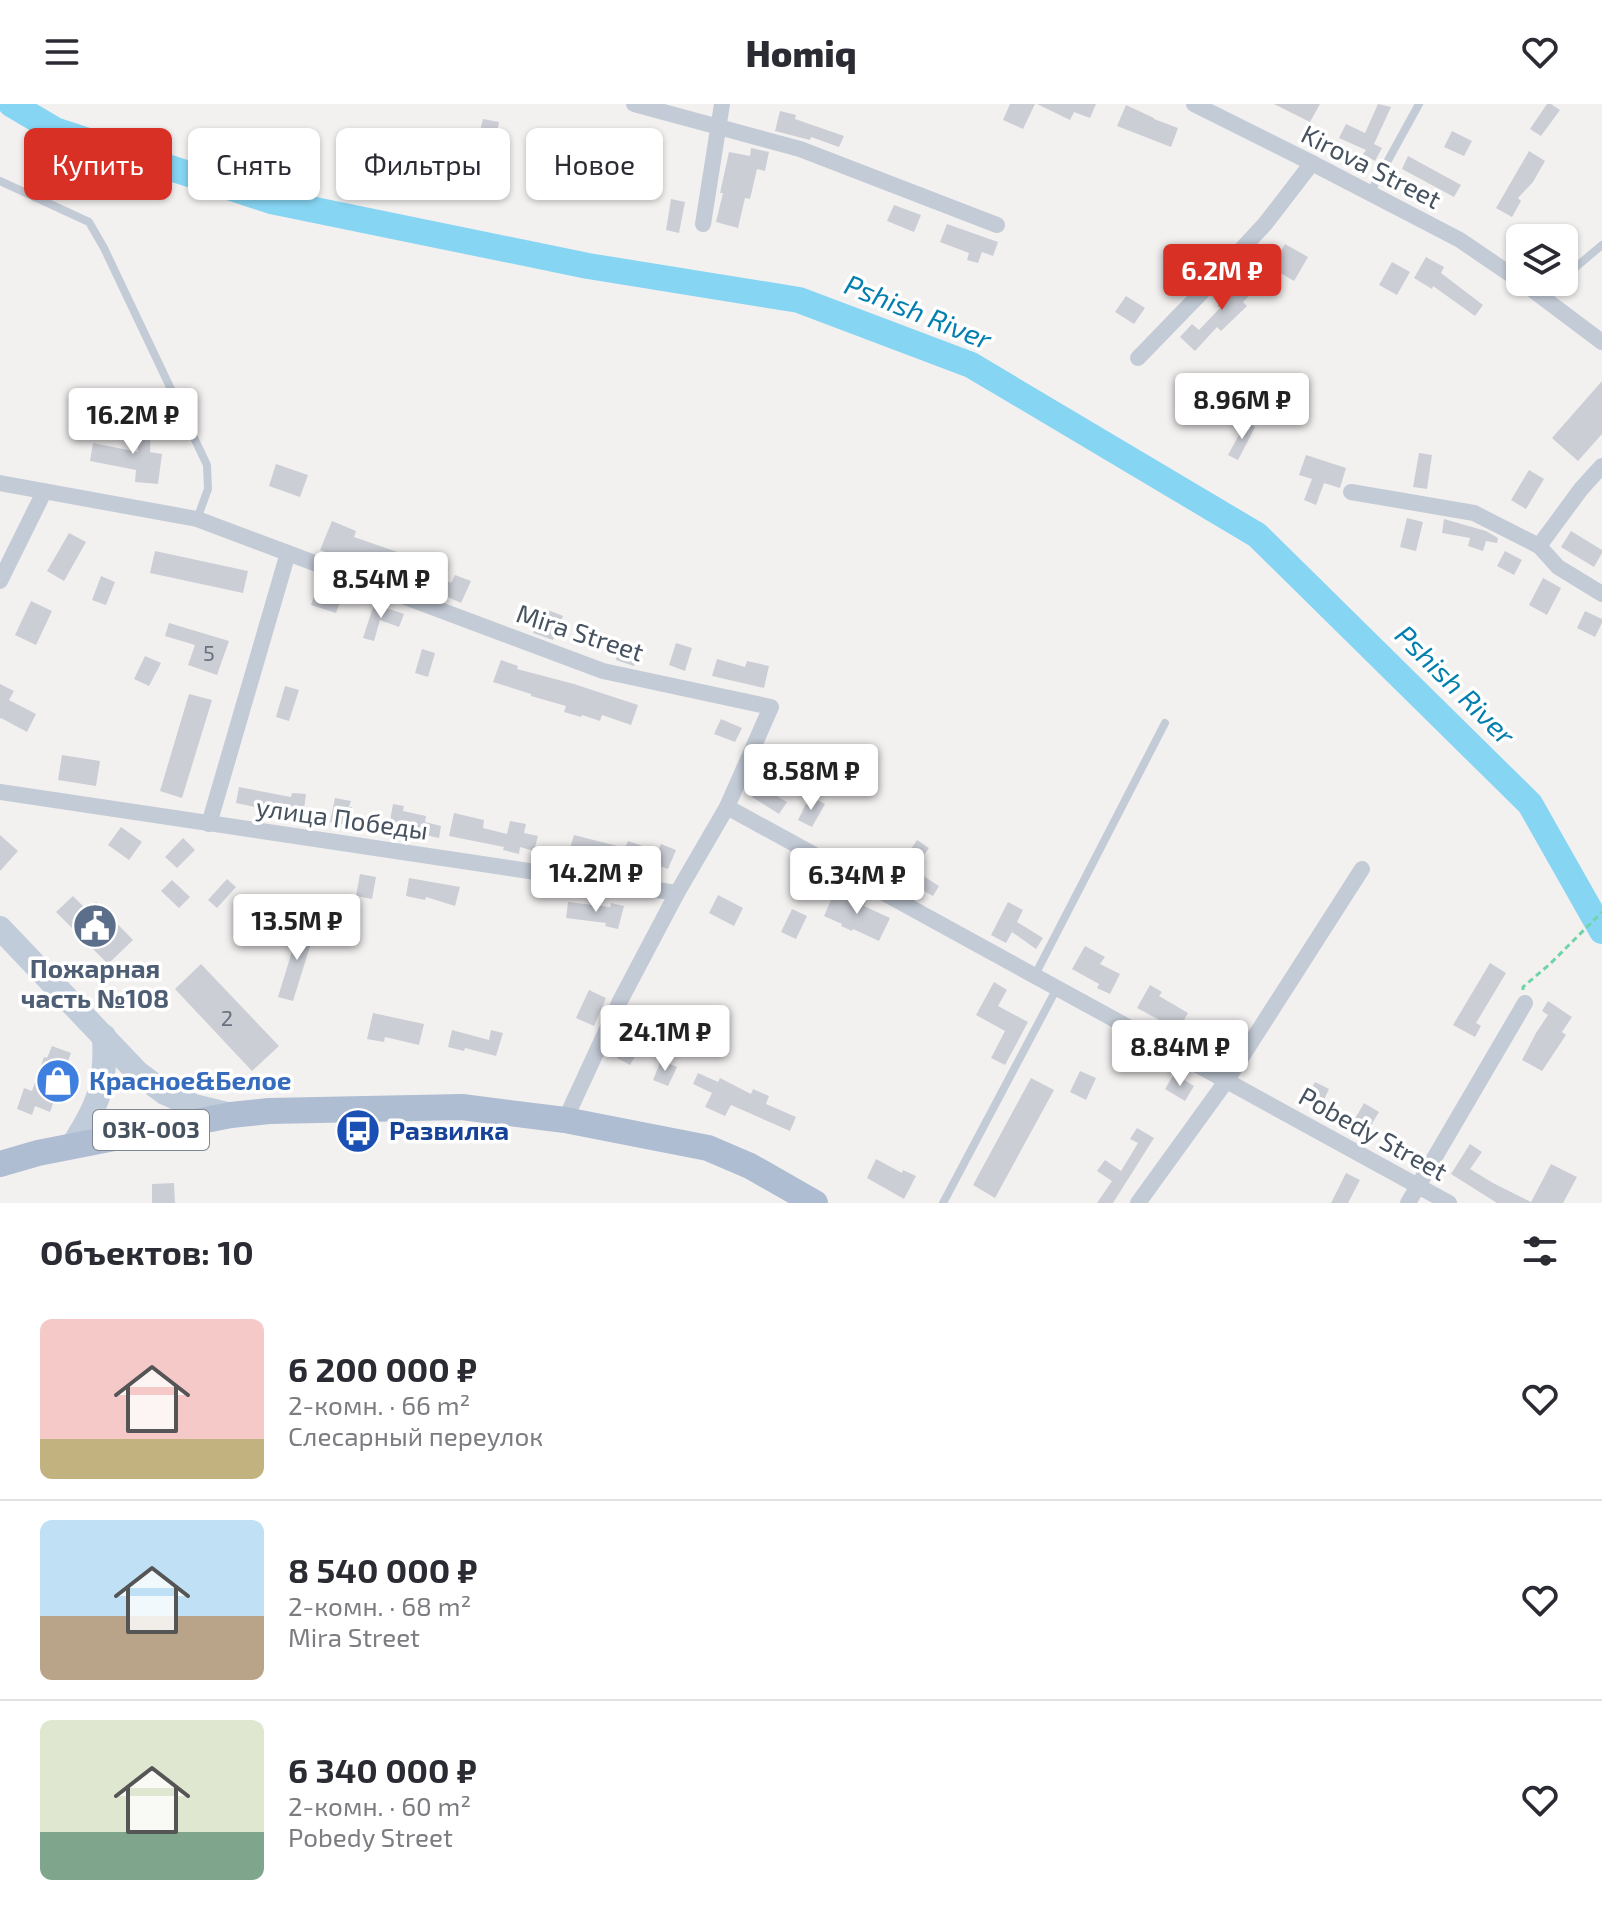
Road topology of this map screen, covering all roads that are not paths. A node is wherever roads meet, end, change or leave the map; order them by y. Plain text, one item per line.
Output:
1 (634, 104) edge
2 (722, 104) edge
3 (1194, 104) edge
4 (1419, 104) edge
5 (717, 127) junction
6 (1312, 163) junction
7 (0, 181) edge
8 (1370, 193) junction
9 (703, 224) dead end
10 (997, 225) dead end
11 (1602, 245) edge
12 (1578, 265) edge
13 (1506, 271) edge
14 (1543, 296) edge
15 (1602, 342) edge
16 (1138, 358) dead end
17 (1602, 466) edge
18 (0, 483) edge
19 (44, 492) junction
20 (1351, 492) dead end
21 (197, 519) junction
22 (1539, 546) junction
23 (288, 553) junction
24 (0, 581) edge
25 (1602, 594) edge
26 (1165, 723) dead end
27 (0, 792) edge
28 (727, 807) junction
29 (209, 824) junction
30 (1362, 869) dead end
31 (677, 893) junction
32 (0, 928) edge
33 (1035, 975) junction
34 (1057, 988) junction
35 (1525, 1003) road end
36 (104, 1036) junction
37 (1227, 1080) junction
38 (231, 1115) junction
39 (565, 1120) junction
40 (72, 1146) junction
41 (0, 1164) edge
42 (1418, 1186) junction
43 (815, 1203) edge
44 (943, 1203) edge
45 (1138, 1203) edge
46 (1408, 1203) edge
47 (1449, 1203) edge

1 - 5 street
2 - 5 street
3 - 6 street, Kirova Street
4 - 8 lane
5 - 9 street
5 - 10 street
6 - 8 street, Kirova Street
6 - 16 street
7 - 21 lane
8 - 13 street, Kirova Street
11 - 12 lane
14 - 15 street, Kirova Street
17 - 22 street
18 - 19 street, Mira Street
19 - 21 street, Mira Street
19 - 24 street
20 - 22 street
21 - 23 street, Mira Street
22 - 25 street
23 - 28 street, Mira Street
23 - 29 street
26 - 33 lane
27 - 29 street, улица Победы
28 - 31 street
28 - 33 street, Pobedy Street
29 - 31 street, улица Победы
30 - 37 street
31 - 39 street
32 - 36 main road
33 - 34 street, Pobedy Street
34 - 37 street, Pobedy Street
34 - 44 lane
35 - 42 street
36 - 38 main road
36 - 40 main road
37 - 42 street, Pobedy Street
37 - 45 street
38 - 39 main road, 03К-003
38 - 40 main road, 03К-003
39 - 43 main road, 03К-003
40 - 41 main road, 03К-003
42 - 46 street
42 - 47 street, Pobedy Street

